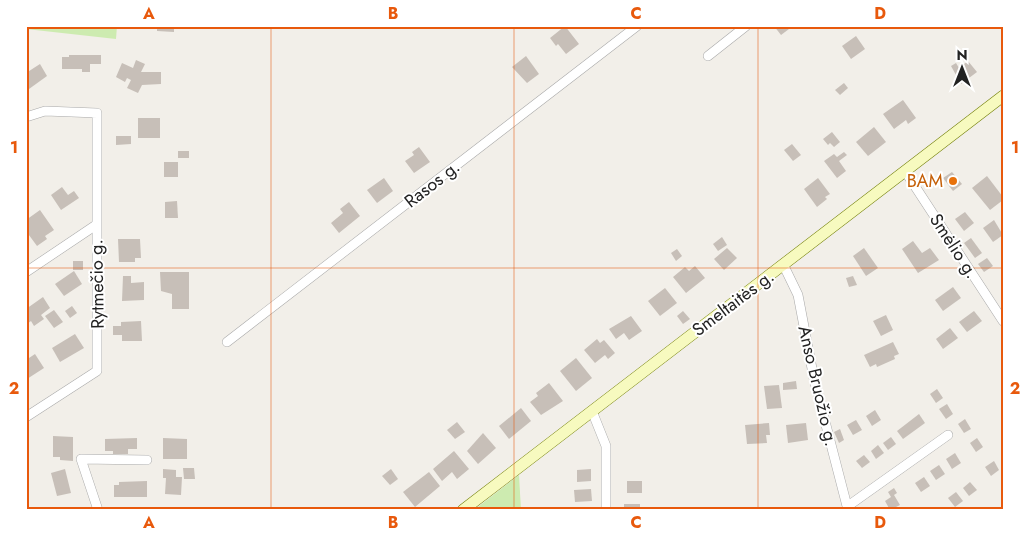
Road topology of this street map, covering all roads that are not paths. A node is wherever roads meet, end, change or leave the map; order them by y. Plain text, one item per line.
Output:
1 (637, 26) edge
2 (746, 26) edge
3 (708, 56) dead end
4 (1003, 96) edge
5 (26, 117) edge
6 (905, 171) junction
7 (96, 225) junction
8 (783, 264) junction
9 (26, 272) edge
10 (1003, 321) edge
11 (227, 342) dead end
12 (592, 411) junction
13 (26, 417) edge
14 (948, 434) dead end
15 (147, 460) dead end
16 (848, 508) edge
17 (98, 510) edge
18 (464, 510) edge
19 (606, 510) edge

1 - 11 street, Rasos g.
2 - 3 street
4 - 6 main road, Smeltaitės g.
5 - 7 street, Rytmečio g.
6 - 8 main road, Smeltaitės g.
6 - 10 street, Smėlio g.
7 - 9 street
7 - 13 street, Rytmečio g.
8 - 12 main road, Smeltaitės g.
8 - 16 street, Anso Bruožio g.
12 - 18 main road, Smeltaitės g.
12 - 19 street
14 - 16 street
15 - 17 street

